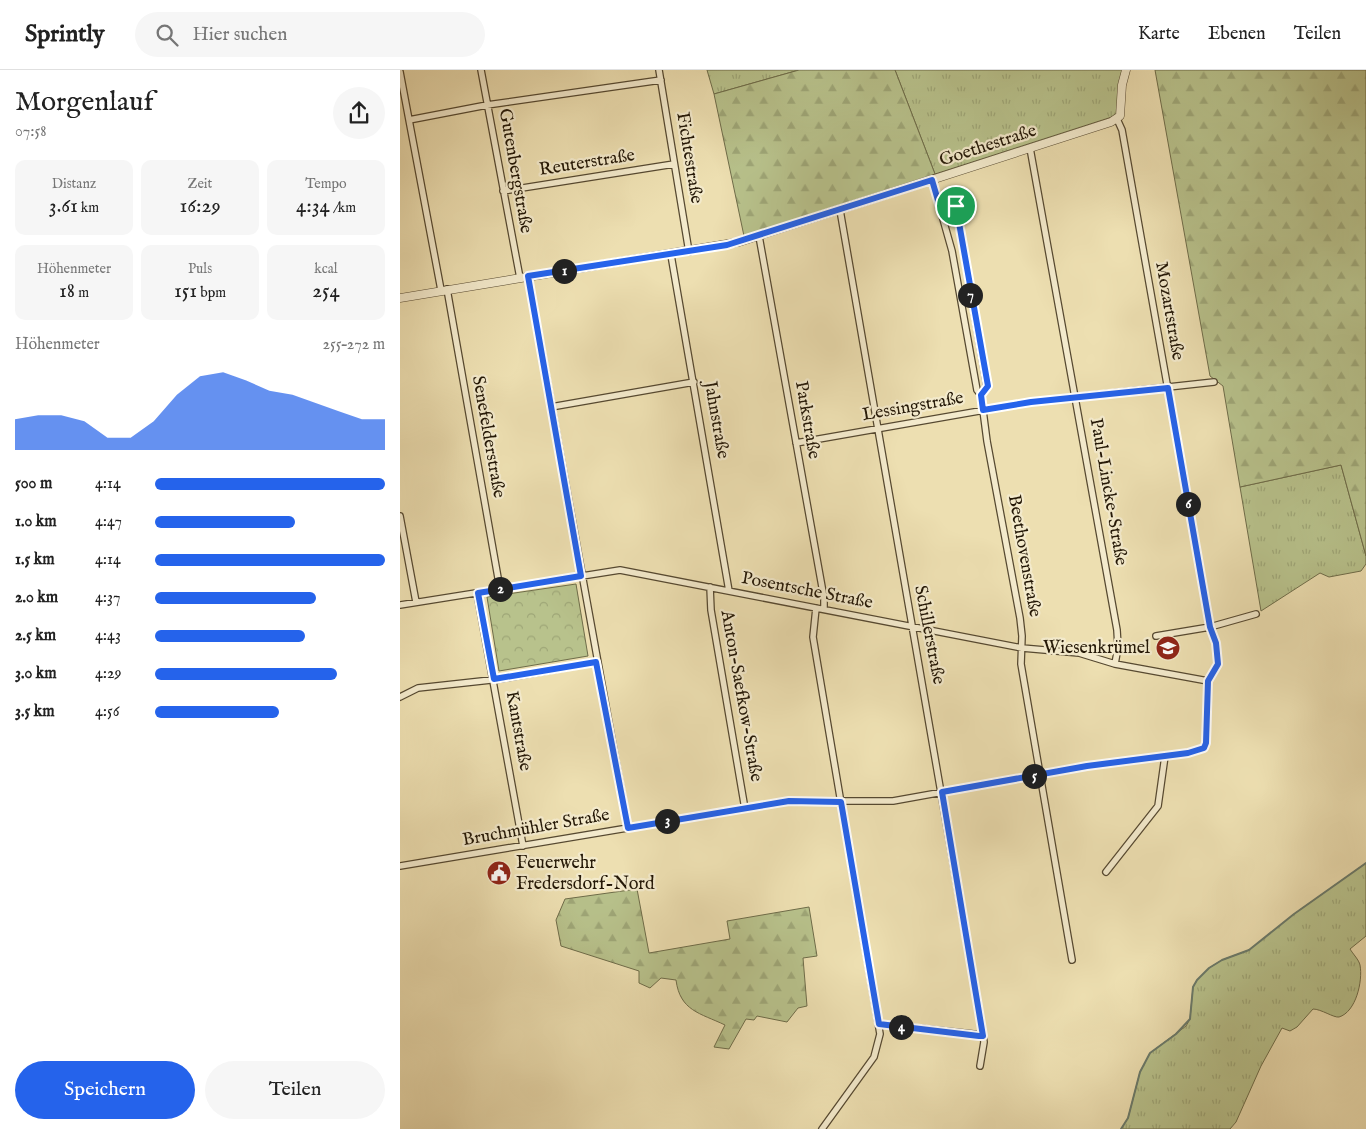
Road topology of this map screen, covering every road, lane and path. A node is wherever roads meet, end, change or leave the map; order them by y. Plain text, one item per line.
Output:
1 (481, 70) edge
2 (659, 70) edge
3 (1126, 70) edge
4 (400, 72) edge
5 (661, 80) junction
6 (487, 106) junction
7 (1117, 119) junction
8 (409, 120) junction
9 (1030, 148) junction
10 (674, 164) junction
11 (932, 180) junction
12 (503, 191) junction
13 (939, 204) junction
14 (840, 210) junction
15 (759, 236) junction
16 (689, 252) junction
17 (671, 255) junction
18 (524, 277) junction
19 (444, 290) junction
20 (400, 298) edge
21 (694, 382) junction
22 (1214, 382) dead end
23 (1168, 388) junction
24 (981, 395) junction
25 (1076, 397) junction
26 (551, 407) junction
27 (983, 410) junction
28 (878, 428) junction
29 (796, 443) junction
30 (400, 516) edge
31 (581, 576) junction
32 (710, 587) junction
33 (500, 589) junction
34 (730, 591) junction
35 (478, 593) junction
36 (416, 602) junction
37 (400, 605) edge
38 (816, 608) junction
39 (824, 609) junction
40 (1256, 614) dead end
41 (912, 627) junction
42 (1210, 627) junction
43 (1156, 636) dead end
44 (1022, 648) junction
45 (596, 662) junction
46 (1115, 664) junction
47 (494, 679) junction
48 (1208, 681) junction
49 (400, 697) edge
50 (1165, 756) junction
51 (1040, 775) junction
52 (942, 792) junction
53 (841, 802) junction
54 (745, 809) junction
55 (628, 828) junction
56 (523, 846) junction
57 (400, 866) edge
58 (1106, 872) dead end
59 (1072, 960) dead end
60 (879, 1024) junction
61 (983, 1036) junction
62 (980, 1066) dead end
63 (822, 1129) edge

1 - 6 street, Gutenbergstraße
2 - 5 street, Fichtestraße
3 - 7 street
4 - 8 street, Senefelderstraße
5 - 6 street
5 - 10 street, Fichtestraße
6 - 8 street
6 - 12 street, Gutenbergstraße
7 - 9 street, Goethestraße
7 - 23 street, Mozartstraße
8 - 19 street, Senefelderstraße
9 - 11 street, Goethestraße
9 - 25 street, Paul-Lincke-Straße
10 - 12 street, Reuterstraße
10 - 16 street, Fichtestraße
11 - 13 street, Beethovenstraße
11 - 14 street, Goethestraße
12 - 18 street, Gutenbergstraße
13 - 24 street, Beethovenstraße
13 - 24 street, Beethovenstraße
14 - 15 street, Goethestraße
14 - 28 street, Schillerstraße
15 - 16 street, Goethestraße
15 - 29 street, Parkstraße
16 - 17 street, Goethestraße
17 - 18 street, Goethestraße
17 - 21 street, Jahnstraße
18 - 19 street, Goethestraße
18 - 26 street, Gutenbergstraße
19 - 20 street, Goethestraße
19 - 33 street, Senefelderstraße
21 - 26 street
21 - 34 street, Jahnstraße
22 - 23 street, Lessingstraße
23 - 25 street, Lessingstraße
23 - 42 street, Mozartstraße
24 - 27 street, Beethovenstraße
25 - 27 street, Lessingstraße
25 - 46 street, Paul-Lincke-Straße
26 - 31 street, Gutenbergstraße
27 - 28 street, Lessingstraße
27 - 44 street, Beethovenstraße
28 - 29 street, Lessingstraße
28 - 41 street, Schillerstraße
29 - 39 street, Parkstraße
30 - 36 street
31 - 32 street, Posentsche Straße
31 - 33 street, Posentsche Straße
31 - 45 street, Gutenbergstraße
32 - 34 street, Posentsche Straße
32 - 54 street, Anton-Saefkow-Straße
33 - 35 street, Posentsche Straße
34 - 38 street, Posentsche Straße
35 - 36 street, Posentsche Straße
35 - 47 street, Kantstraße
36 - 37 street, Posentsche Straße
38 - 39 street, Posentsche Straße
38 - 53 street
39 - 41 street, Posentsche Straße
40 - 42 street
41 - 44 street, Posentsche Straße
41 - 52 street, Schillerstraße
42 - 43 street
42 - 48 street, Bruchmühler Straße
44 - 46 street, Posentsche Straße
44 - 51 street, Beethovenstraße
45 - 47 street
45 - 55 street, Gutenbergstraße
46 - 48 street, Posentsche Straße
47 - 49 street
47 - 56 street, Kantstraße
48 - 50 street, Bruchmühler Straße
50 - 51 street, Bruchmühler Straße
50 - 58 street
51 - 52 street, Bruchmühler Straße
51 - 59 street, Beethovenstraße
52 - 53 street, Bruchmühler Straße
52 - 61 street, Schillerstraße
53 - 54 street, Bruchmühler Straße
53 - 60 street
54 - 55 street, Bruchmühler Straße
55 - 56 street, Bruchmühler Straße
56 - 57 street, Bruchmühler Straße
60 - 61 street
60 - 63 street
61 - 62 street, Schillerstraße

